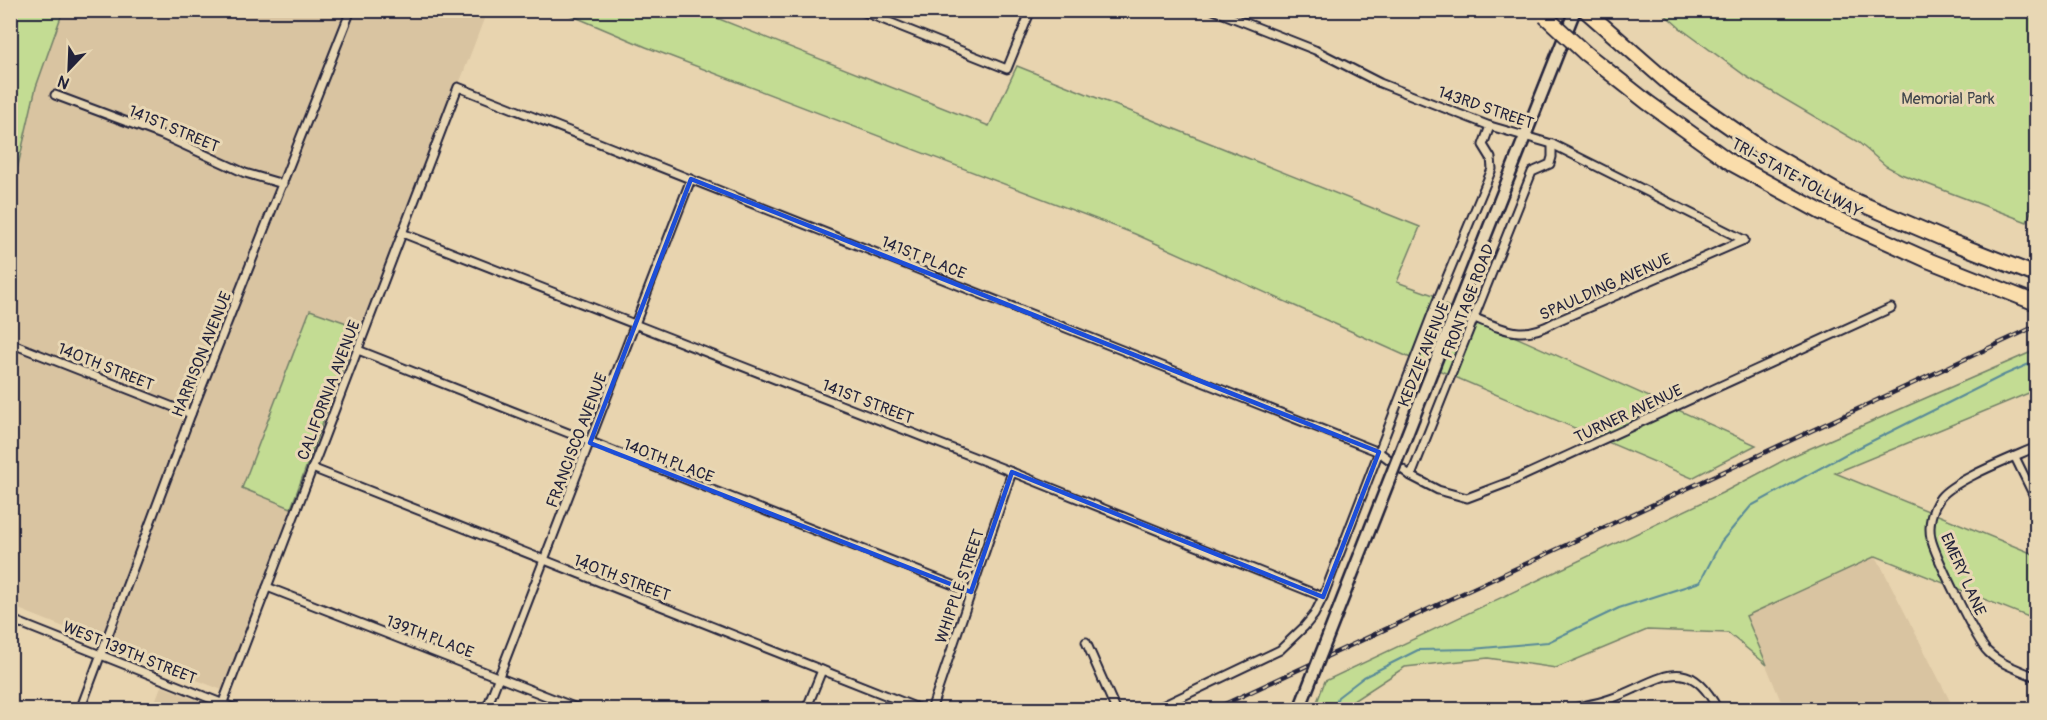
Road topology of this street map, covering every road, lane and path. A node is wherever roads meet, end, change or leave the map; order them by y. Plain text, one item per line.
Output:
1 (351, 10) edge
2 (858, 10) edge
3 (1031, 10) edge
4 (1213, 10) edge
5 (1575, 10) edge
6 (1584, 10) edge
7 (1541, 12) edge
8 (458, 87) joint
9 (55, 95) dead end
10 (1490, 126) junction
11 (1527, 135) junction
12 (1552, 144) junction
13 (691, 179) junction
14 (283, 184) junction
15 (402, 233) junction
16 (1744, 240) joint
17 (2037, 275) edge
18 (2031, 301) edge
19 (1891, 308) dead end
20 (1475, 318) junction
21 (635, 324) junction
22 (10, 343) edge
23 (358, 350) junction
24 (191, 414) junction
25 (590, 443) junction
26 (2037, 447) edge
27 (1379, 452) junction
28 (2014, 457) junction
29 (312, 468) junction
30 (1012, 472) junction
31 (1411, 476) junction
32 (2037, 500) edge
33 (543, 561) junction
34 (267, 586) junction
35 (971, 592) junction
36 (1323, 597) junction
37 (10, 619) edge
38 (1086, 642) dead end
39 (101, 654) junction
40 (822, 670) junction
41 (499, 677) junction
42 (2037, 677) edge
43 (1609, 700) junction
44 (221, 706) edge
45 (80, 710) edge
46 (238, 710) edge
47 (486, 710) edge
48 (582, 710) edge
49 (806, 710) edge
50 (923, 710) edge
51 (931, 710) edge
52 (1116, 710) edge
53 (1154, 710) edge
54 (1299, 710) edge
55 (1565, 710) edge
56 (1612, 710) edge
57 (1718, 710) edge

1 - 14 street, HARRISON AVENUE
2 - 3 street
4 - 10 street, 143RD STREET
5 - 11 main road, KEDZIE AVENUE
6 - 17 highway, TRI-STATE TOLLWAY
7 - 18 highway, TRI-STATE TOLLWAY, bridge
8 - 13 street, 141ST PLACE
8 - 15 street, CALIFORNIA AVENUE
9 - 14 street, 141ST STREET
10 - 11 street, 143RD STREET
10 - 27 street
11 - 12 street, 143RD STREET
11 - 54 main road, KEDZIE AVENUE, bridge
12 - 16 street, 143RD STREET
12 - 20 street, FRONTAGE ROAD
13 - 21 street, FRANCISCO AVENUE
13 - 27 street, 141ST PLACE
14 - 24 street, HARRISON AVENUE
15 - 21 street, 141ST STREET
15 - 23 street, CALIFORNIA AVENUE
16 - 20 street, SPAULDING AVENUE
19 - 31 street, TURNER AVENUE
20 - 31 street, FRONTAGE ROAD
21 - 25 street, FRANCISCO AVENUE
21 - 30 street, 141ST STREET
22 - 24 street, 140TH STREET
23 - 25 street, 140TH PLACE
23 - 29 street, CALIFORNIA AVENUE
24 - 39 street, HARRISON AVENUE
25 - 33 street, FRANCISCO AVENUE
25 - 35 street, 140TH PLACE
26 - 28 street, EMERY LANE
27 - 31 street, TURNER AVENUE
27 - 36 street
28 - 32 street
28 - 42 street, EMERY LANE
29 - 33 street, 140TH STREET
29 - 34 street, CALIFORNIA AVENUE
30 - 35 street, WHIPPLE STREET
30 - 36 street, 141ST STREET
33 - 40 street, 140TH STREET
33 - 41 street, FRANCISCO AVENUE
34 - 41 street, 139TH PLACE
34 - 44 street, CALIFORNIA AVENUE
35 - 51 street, WHIPPLE STREET
36 - 53 street
37 - 39 street, WEST 139TH STREET
38 - 52 street
39 - 44 street, WEST 139TH STREET
39 - 45 street, HARRISON AVENUE
40 - 49 street
40 - 50 street, 140TH STREET
41 - 47 street, FRANCISCO AVENUE
41 - 48 street, 139TH PLACE
43 - 55 street
43 - 56 street
43 - 57 street
44 - 46 street, WEST 139TH STREET

